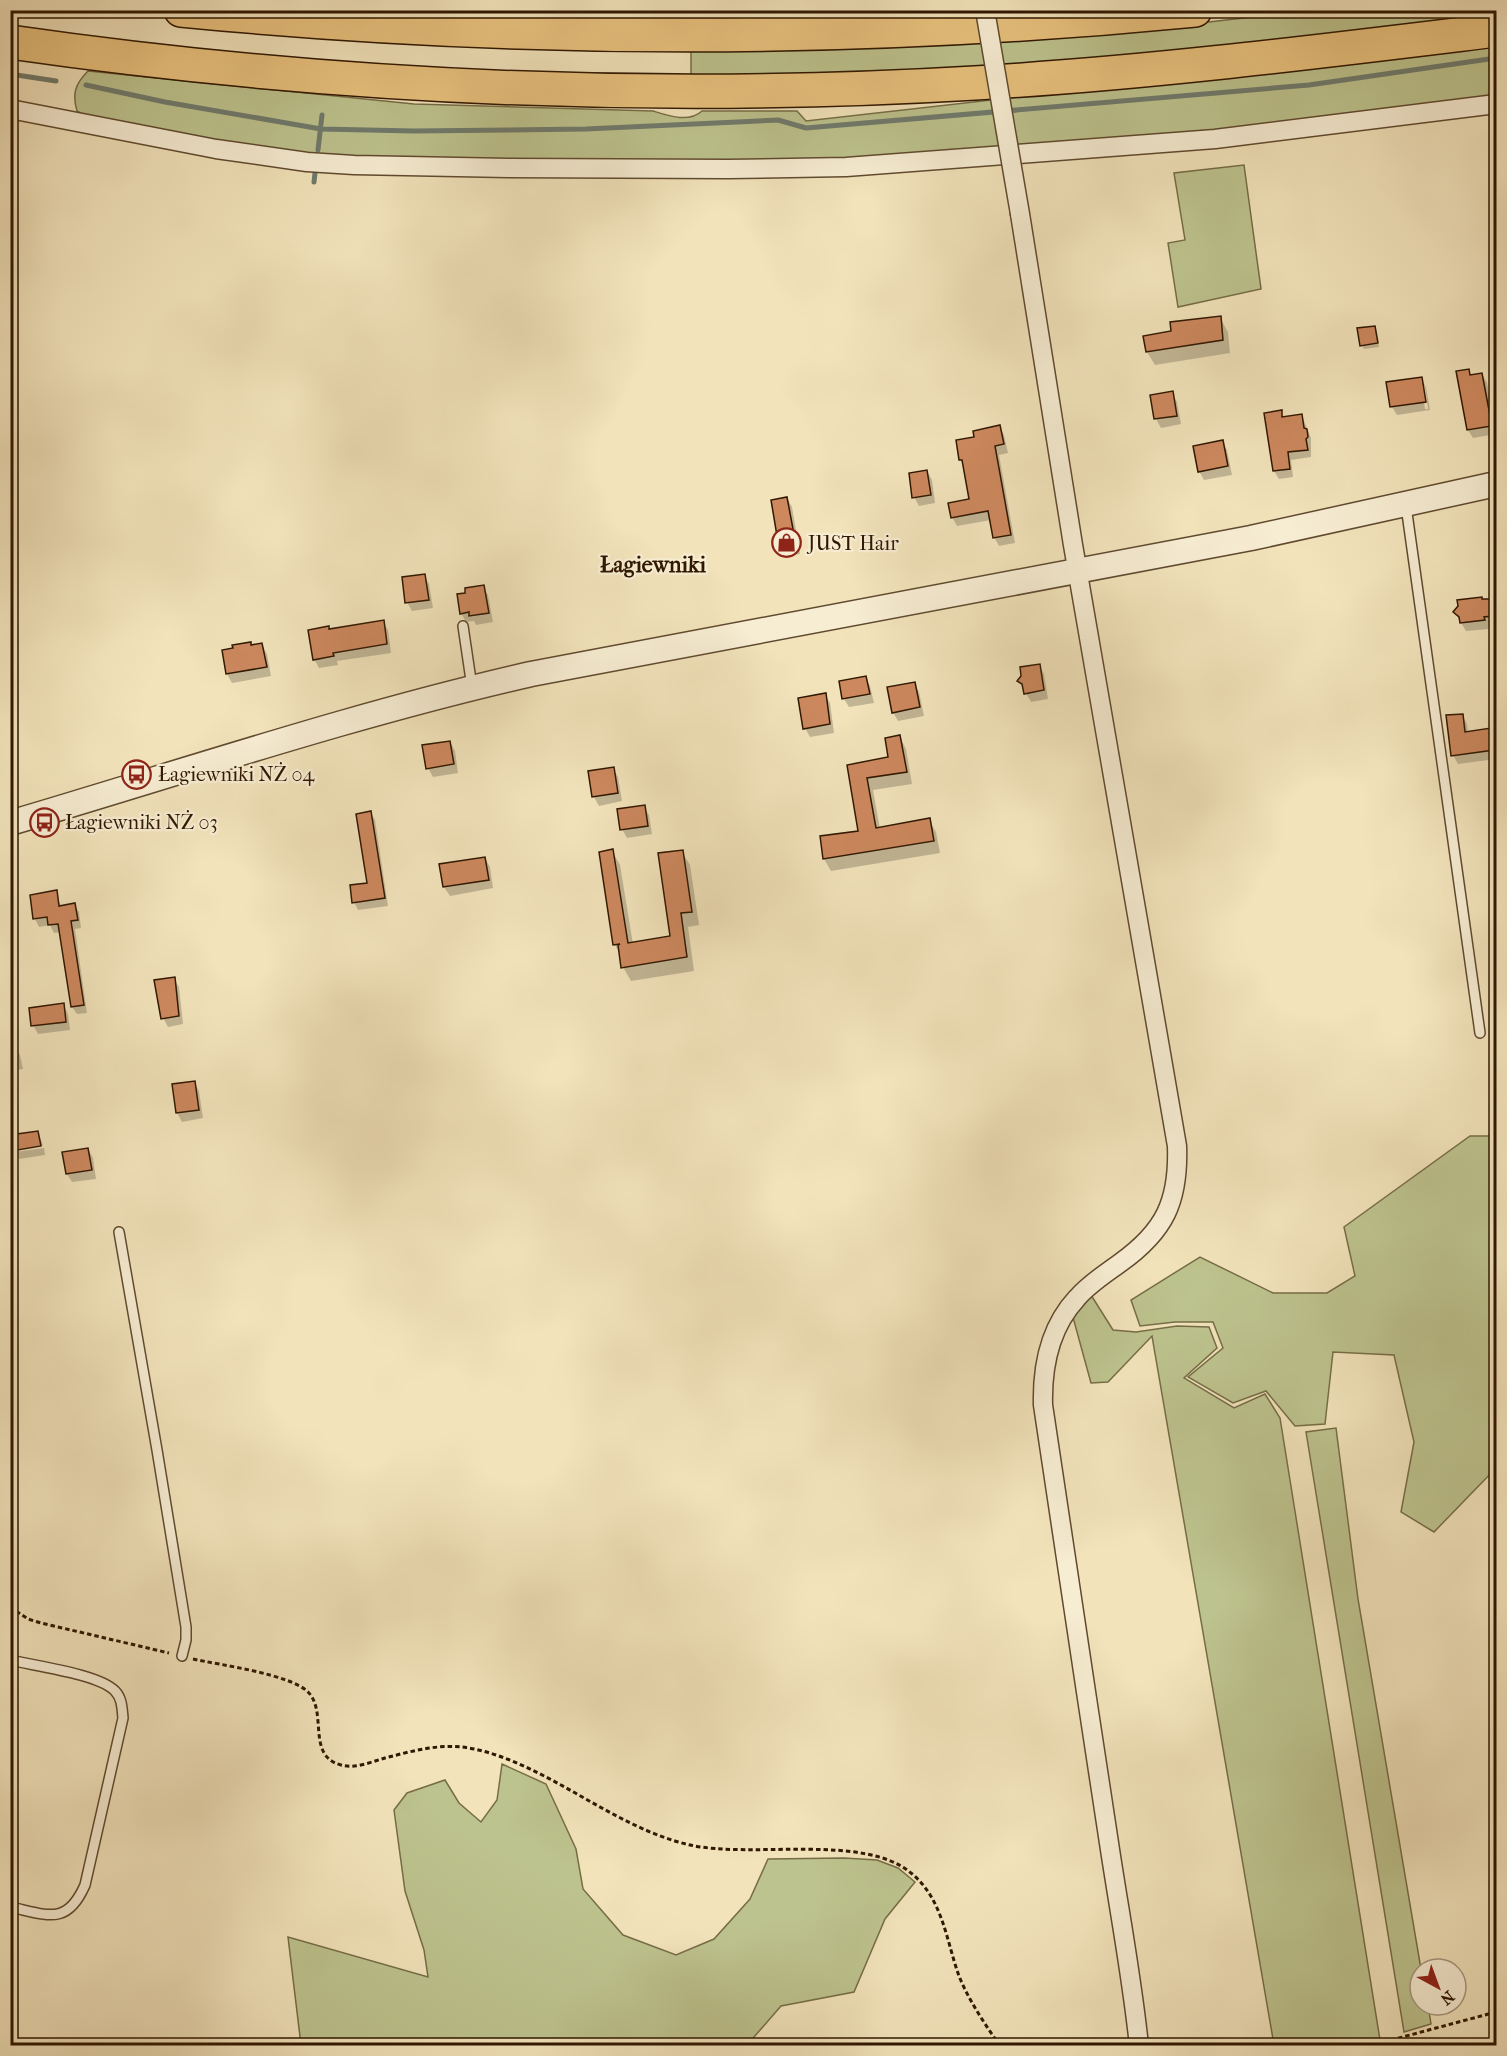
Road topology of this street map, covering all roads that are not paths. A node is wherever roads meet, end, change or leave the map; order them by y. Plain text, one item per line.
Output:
1 (180, 10) edge
2 (985, 10) edge
3 (1195, 10) edge
4 (1497, 30) edge
5 (10, 42) edge
6 (1497, 104) edge
7 (10, 108) edge
8 (1497, 484) edge
9 (1406, 504) junction
10 (1077, 571) junction
11 (463, 626) dead end
12 (472, 687) junction
13 (10, 823) edge
14 (1480, 1032) dead end
15 (119, 1233) dead end
16 (182, 1656) road end
17 (10, 1660) edge
18 (10, 1907) edge
19 (1139, 2046) edge

1 - 3 highway
2 - 10 street, bridge
4 - 5 highway
6 - 7 street
8 - 9 street
9 - 10 street
9 - 14 lane
10 - 12 street
10 - 19 street
11 - 12 lane
12 - 13 street
15 - 16 lane
17 - 18 lane

